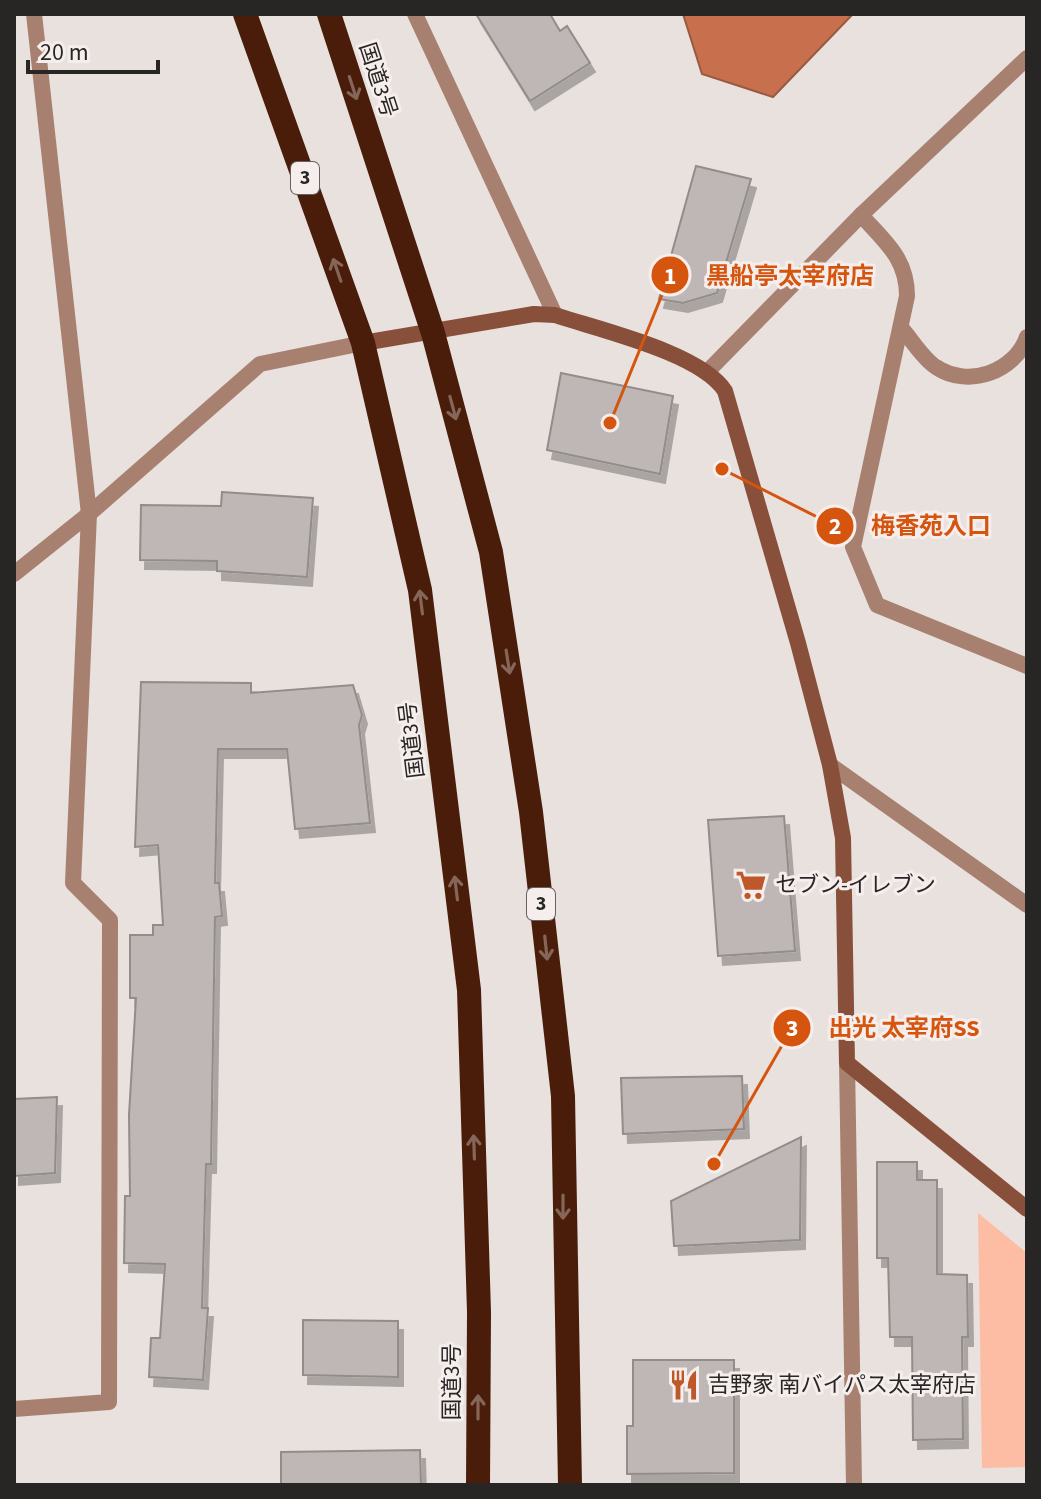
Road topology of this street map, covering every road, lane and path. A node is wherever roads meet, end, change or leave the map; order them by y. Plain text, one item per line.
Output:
1 (34, 14) edge
2 (245, 14) edge
3 (329, 14) edge
4 (415, 14) edge
5 (1027, 58) edge
6 (861, 215) junction
7 (555, 315) junction
8 (902, 329) junction
9 (433, 333) junction
10 (1027, 337) edge
11 (363, 343) junction
12 (708, 371) junction
13 (89, 514) junction
14 (14, 574) edge
15 (1027, 666) edge
16 (830, 765) junction
17 (1027, 905) edge
18 (847, 1063) junction
19 (1027, 1209) edge
20 (14, 1409) edge
21 (478, 1485) edge
22 (570, 1485) edge
23 (854, 1485) edge

1 - 13 street
11 -> 2 highway, 国道3号 / 3
3 -> 9 highway, 国道3号 / 3
4 - 7 street
5 - 6 street
6 - 8 street
6 - 12 street
7 - 9 street
7 - 12 street
8 - 10 street
8 - 15 street
9 - 11 street
9 -> 22 highway, 国道3号 / 3
11 - 13 street
21 -> 11 highway, 国道3号 / 3
12 - 16 street
13 - 14 street
13 - 20 street
16 - 17 street
16 - 18 street
18 - 19 street
18 - 23 street

